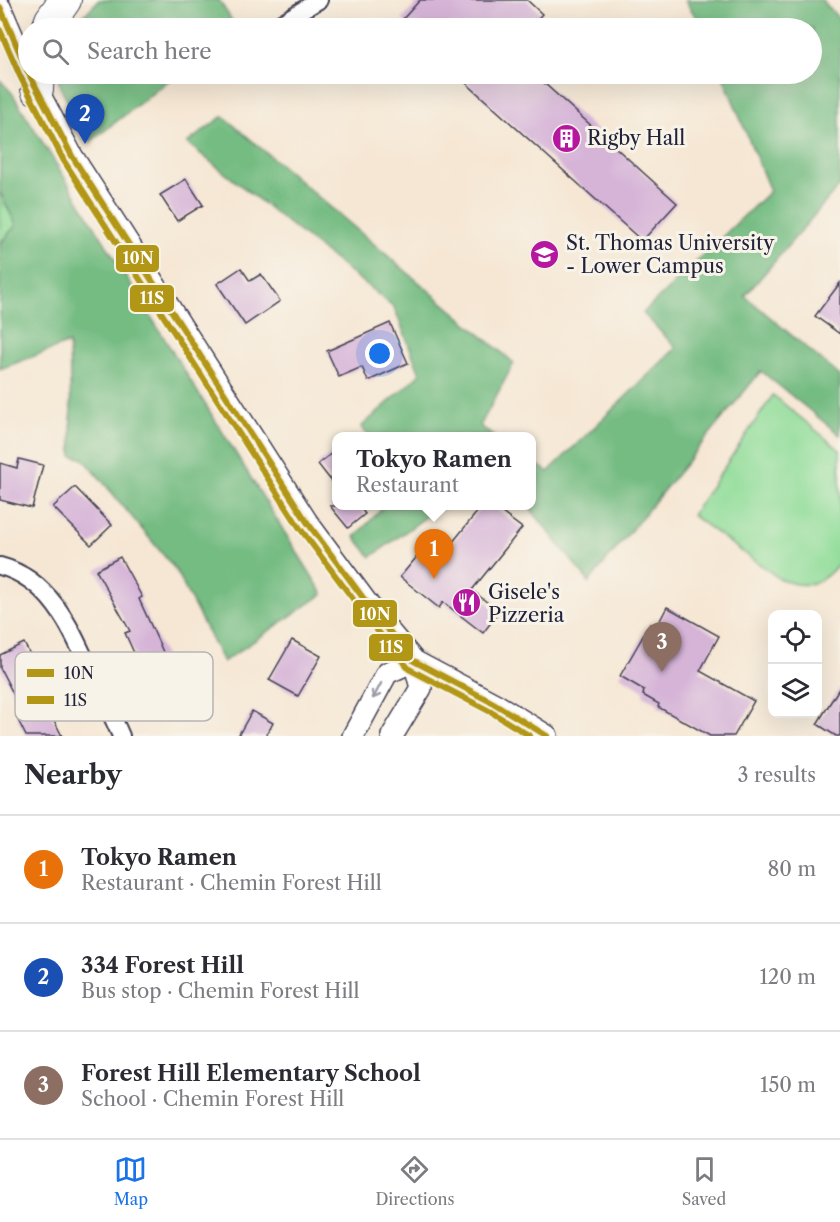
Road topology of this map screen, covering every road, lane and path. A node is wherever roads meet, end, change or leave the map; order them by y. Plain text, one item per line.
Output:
1 (64, 0) edge
2 (319, 0) edge
3 (0, 7) edge
4 (52, 18) edge
5 (289, 18) edge
6 (18, 45) edge
7 (36, 84) edge
8 (0, 566) edge
9 (82, 652) edge
10 (414, 661) junction
11 (114, 721) edge
12 (121, 736) edge
13 (354, 736) edge
14 (392, 736) edge
15 (547, 736) edge

1 - 4 highway
2 - 5 street
3 - 6 street
7 - 10 street
8 - 9 street
10 -> 13 street
10 - 14 street
10 - 15 street
11 - 12 street

